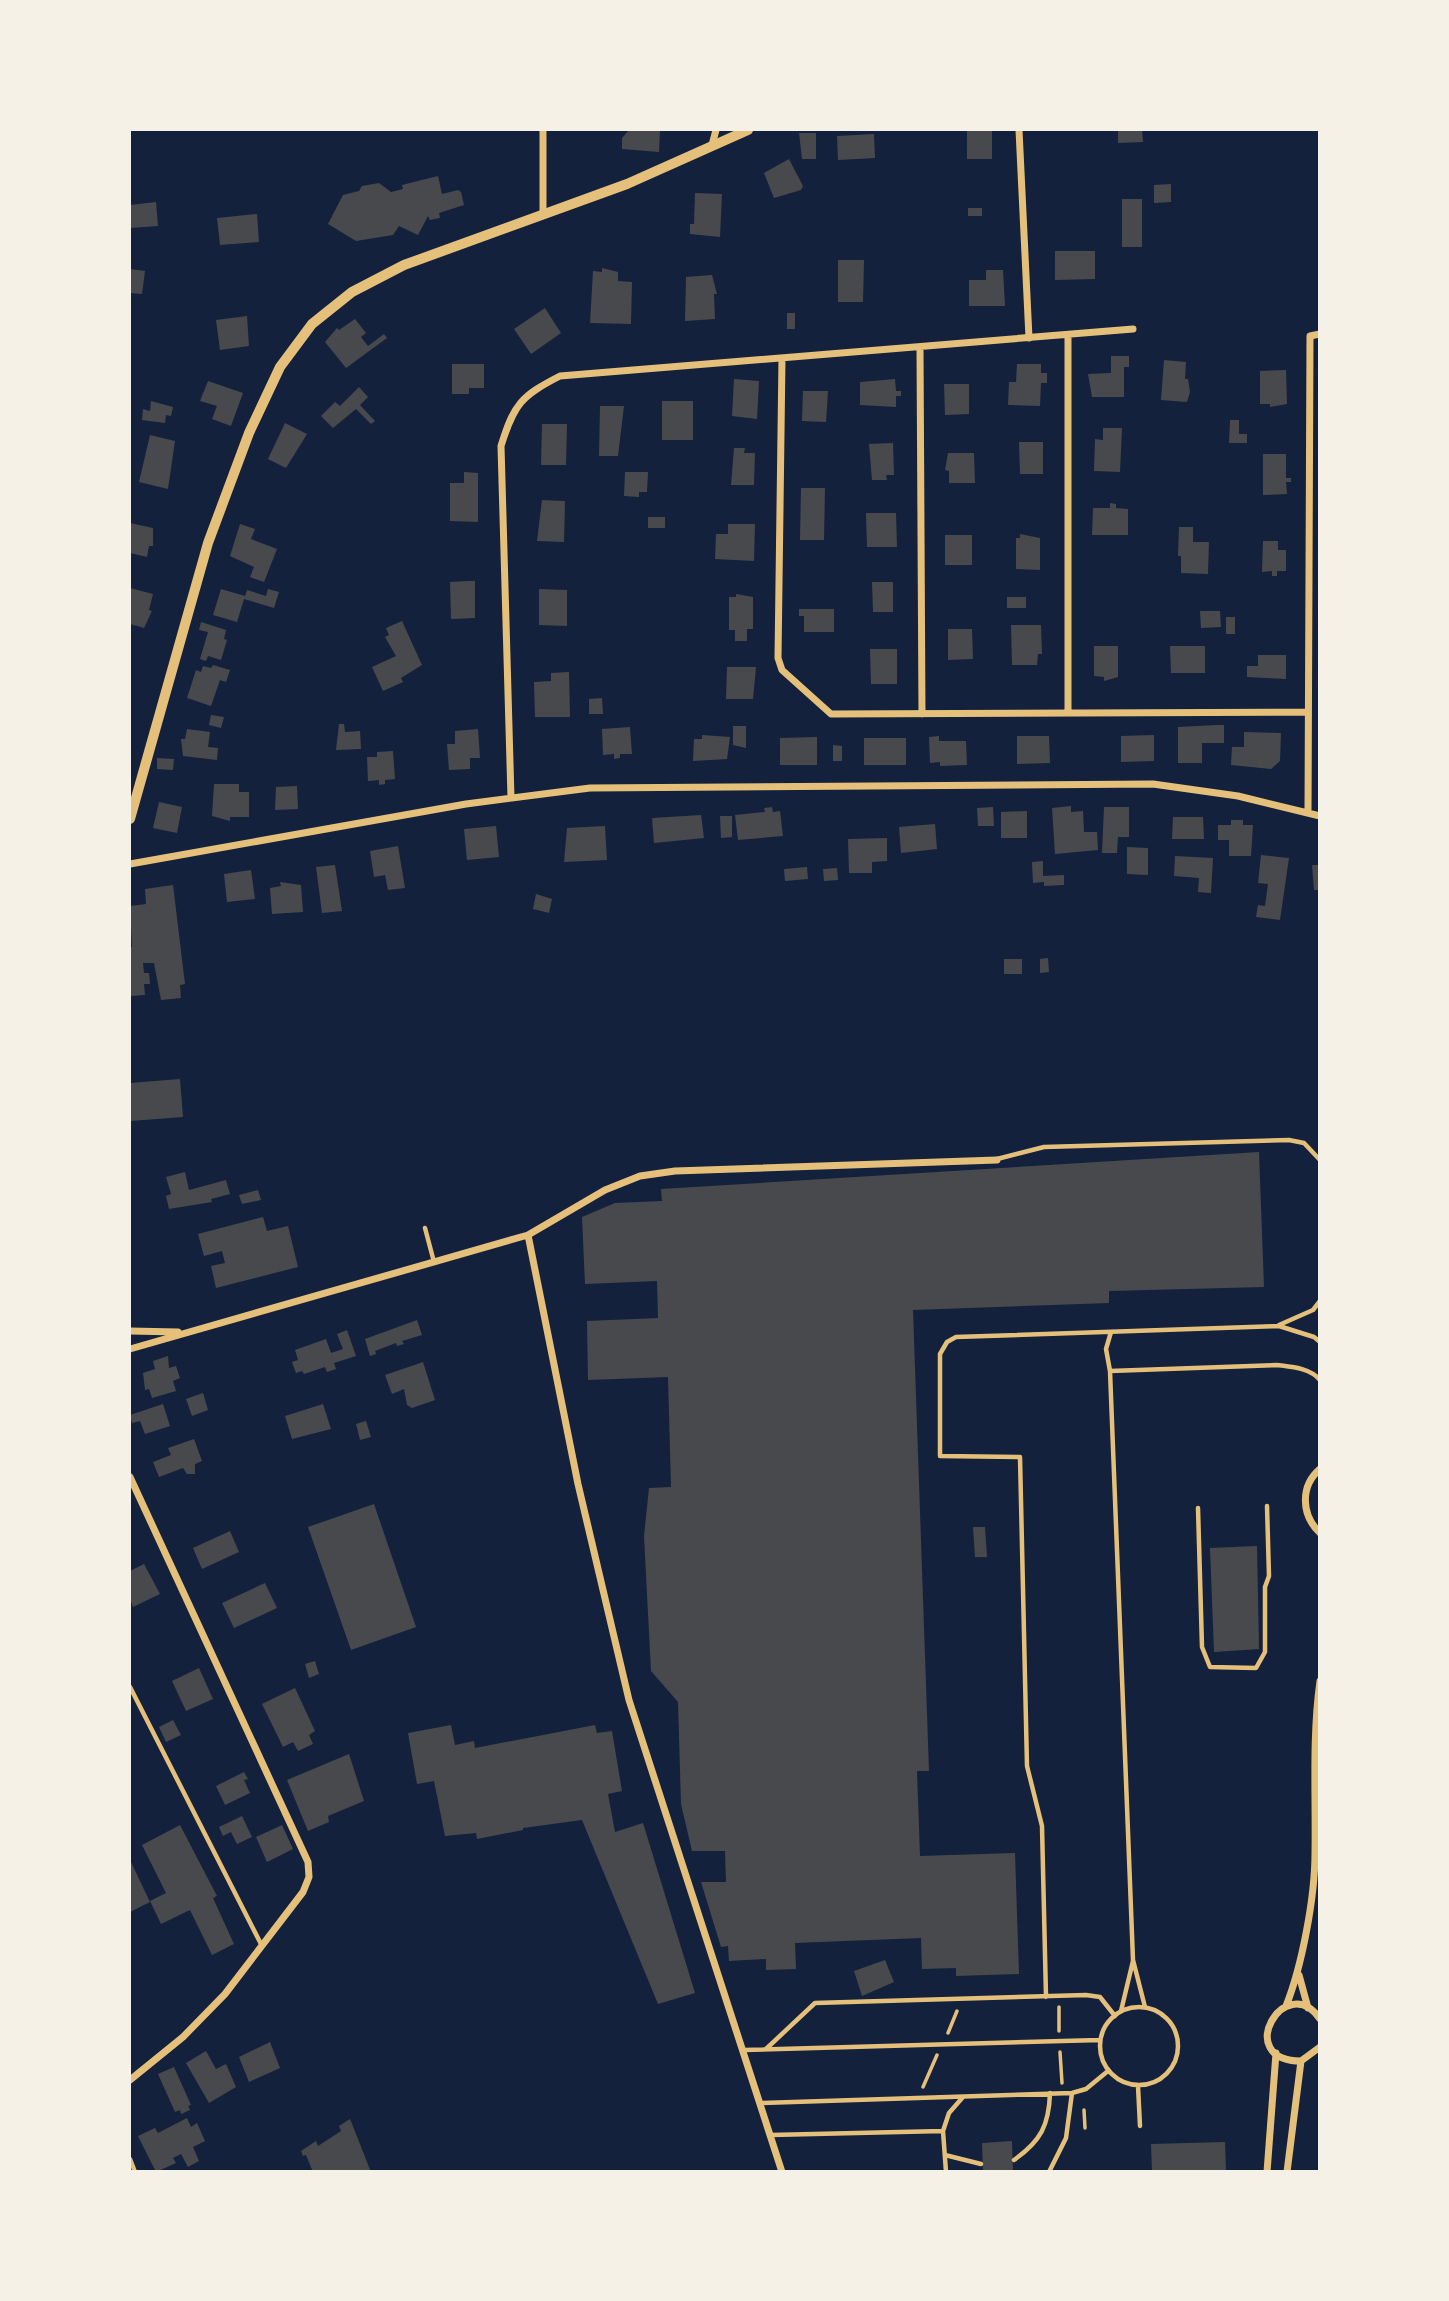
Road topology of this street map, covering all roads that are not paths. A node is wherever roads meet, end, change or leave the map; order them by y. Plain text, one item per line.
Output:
1 (543, 130) edge
2 (716, 130) edge
3 (748, 130) edge
4 (1019, 130) edge
5 (712, 145) junction
6 (543, 216) junction
7 (1133, 330) dead end
8 (1320, 334) edge
9 (1068, 335) junction
10 (1029, 338) junction
11 (920, 347) junction
12 (782, 358) junction
13 (1068, 712) junction
14 (1307, 712) junction
15 (922, 714) junction
16 (511, 798) junction
17 (1308, 813) junction
18 (1320, 816) edge
19 (130, 820) edge
20 (130, 864) edge
21 (997, 1160) joint
22 (1320, 1160) edge
23 (425, 1228) dead end
24 (528, 1235) junction
25 (434, 1262) junction
26 (1320, 1301) edge
27 (1279, 1326) junction
28 (130, 1331) edge
29 (185, 1332) junction
30 (1111, 1332) junction
31 (1320, 1342) edge
32 (130, 1349) edge
33 (1110, 1371) junction
34 (1320, 1380) edge
35 (1320, 1469) edge
36 (130, 1477) edge
37 (1267, 1506) dead end
38 (1198, 1507) dead end
39 (1320, 1533) edge
40 (1320, 1681) edge
41 (130, 1687) edge
42 (261, 1944) junction
43 (1133, 1960) junction
44 (1299, 1974) junction
45 (1046, 1997) junction
46 (1286, 2006) junction
47 (1145, 2007) junction
48 (1308, 2008) junction
49 (1121, 2011) junction
50 (1115, 2015) junction
51 (1320, 2019) edge
52 (1100, 2040) junction
53 (1320, 2047) edge
54 (766, 2049) junction
55 (744, 2050) junction
56 (1276, 2053) junction
57 (1301, 2061) junction
58 (1108, 2071) junction
59 (130, 2080) edge
60 (1138, 2086) junction
61 (1072, 2093) junction
62 (1050, 2094) junction
63 (964, 2096) junction
64 (761, 2103) junction
65 (1140, 2126) dead end
66 (943, 2131) junction
67 (771, 2135) junction
68 (945, 2155) junction
69 (130, 2159) edge
70 (1014, 2160) dead end
71 (981, 2164) dead end
72 (135, 2172) edge
73 (782, 2172) edge
74 (946, 2172) edge
75 (1049, 2172) edge
76 (1267, 2172) edge
77 (1287, 2172) edge

1 - 6 street
2 - 5 street
3 - 5 street
4 - 10 street
5 - 6 street
6 - 19 street
7 - 9 street
8 - 14 street
9 - 10 street
9 - 13 street
10 - 11 street
11 - 12 street
11 - 15 street
12 - 15 street
12 - 16 street
13 - 14 street
13 - 15 street
14 - 17 street
16 - 17 street
16 - 20 street
17 - 18 street
21 - 22 lane
21 - 24 street
23 - 25 lane
24 - 25 street
24 - 55 street
25 - 29 street
26 - 27 lane
27 - 30 lane
27 - 31 lane
28 - 29 street
29 - 32 street
30 - 33 lane
30 - 45 lane
33 - 34 lane
33 - 43 lane
35 - 39 street
36 - 42 street
37 - 38 lane
40 - 44 street
41 - 42 lane
42 - 59 street
43 - 47 lane
43 - 49 lane
44 - 46 street
44 - 48 street
45 - 50 lane
45 - 54 lane
46 - 48 street
46 - 56 street
47 - 49 lane
47 - 60 lane
48 - 51 street
49 - 50 lane
50 - 52 lane
52 - 54 lane
52 - 58 lane
53 - 57 street
54 - 55 lane
55 - 64 street
56 - 57 street
56 - 76 street
57 - 77 street
58 - 60 lane
58 - 61 lane
60 - 65 lane
61 - 62 lane
61 - 75 lane
62 - 63 lane
62 - 70 lane
63 - 64 lane
63 - 66 lane
64 - 67 street
66 - 67 lane
66 - 68 lane
67 - 73 street
68 - 71 lane
68 - 74 lane
69 - 72 lane

